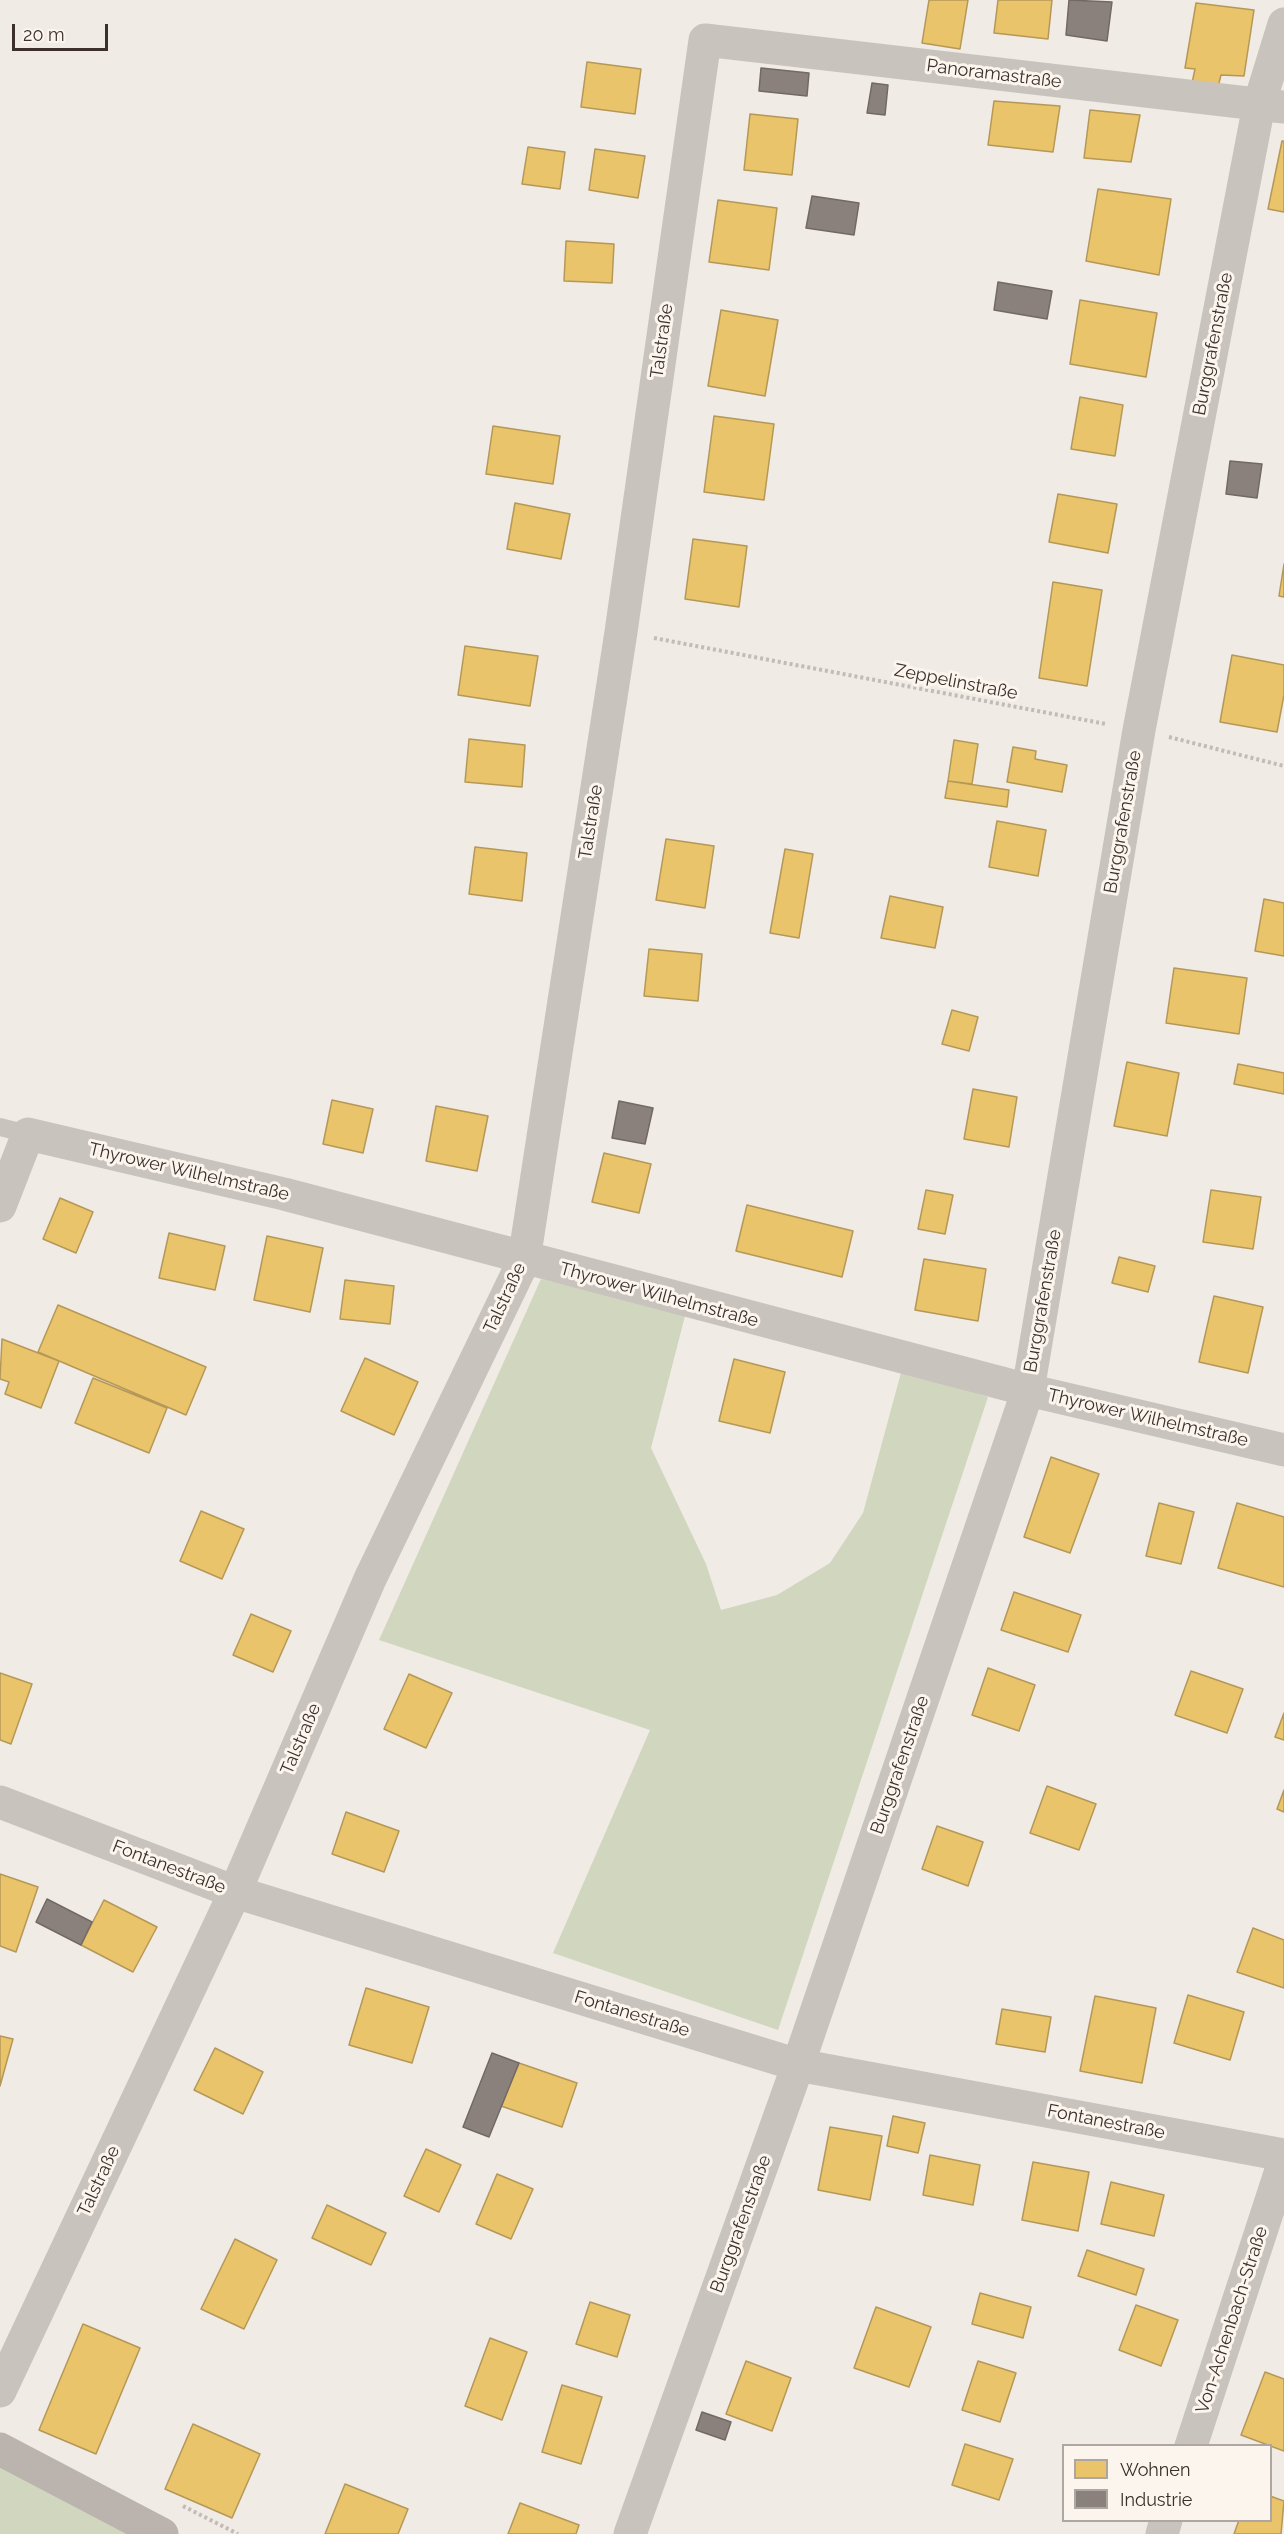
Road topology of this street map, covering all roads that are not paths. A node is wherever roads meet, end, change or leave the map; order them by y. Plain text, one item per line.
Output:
1 (1284, 24) edge
2 (705, 40) joint
3 (1271, 106) edge
4 (14, 1130) edge
5 (0, 1206) edge
6 (524, 1260) junction
7 (1028, 1390) junction
8 (1284, 1450) edge
9 (0, 1802) edge
10 (235, 1892) junction
11 (798, 2065) junction
12 (1284, 2155) edge
13 (1284, 2161) edge
14 (0, 2391) edge
15 (1191, 2444) edge
16 (0, 2449) edge
17 (162, 2534) edge
18 (630, 2534) edge

1 - 3 street, Burggrafenstraße
2 - 3 street, Panoramastraße
2 - 6 street, Talstraße
3 - 7 street, Burggrafenstraße
4 - 5 street
4 - 6 street, Thyrower Wilhelmstraße
6 - 7 street, Thyrower Wilhelmstraße
6 - 10 street, Talstraße
7 - 8 street, Thyrower Wilhelmstraße
7 - 11 street, Burggrafenstraße
9 - 10 street, Fontanestraße
10 - 11 street, Fontanestraße
10 - 14 street, Talstraße
11 - 12 street, Fontanestraße
11 - 18 street, Burggrafenstraße
13 - 15 street, Von-Achenbach-Straße
16 - 17 main road

